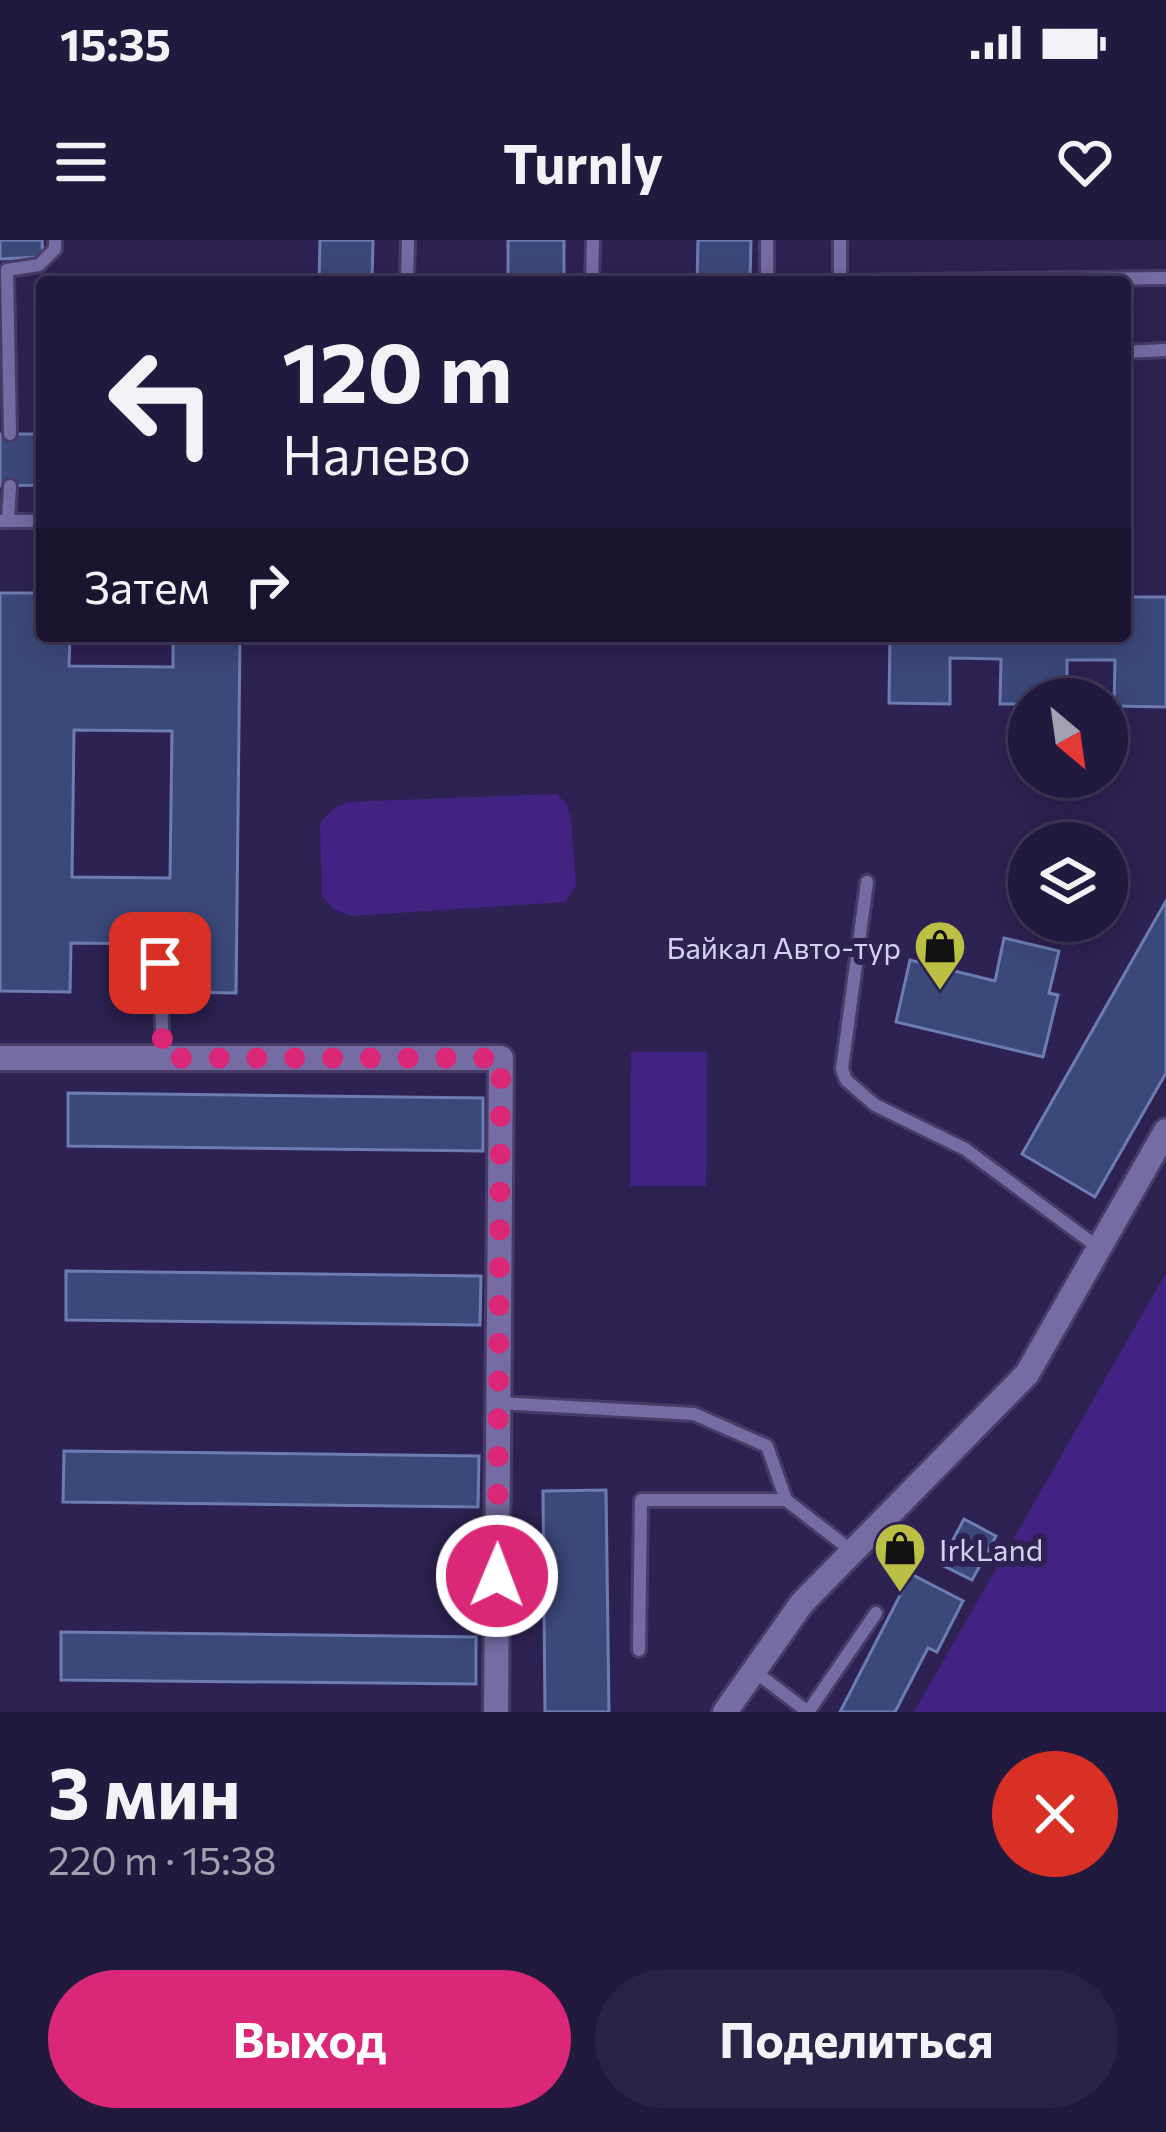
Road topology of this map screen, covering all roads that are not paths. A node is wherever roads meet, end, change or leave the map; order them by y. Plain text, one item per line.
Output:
1 (55, 240) edge
2 (408, 240) edge
3 (593, 240) edge
4 (766, 240) edge
5 (840, 240) edge
6 (407, 276) edge
7 (592, 276) edge
8 (767, 276) edge
9 (842, 276) edge
10 (1131, 278) edge
11 (1166, 278) edge
12 (1166, 350) edge
13 (1131, 352) edge
14 (10, 434) dead end
15 (10, 486) dead end
16 (4, 521) edge
17 (36, 521) edge
18 (867, 882) dead end
19 (160, 963) dead end
20 (0, 1058) edge
21 (163, 1058) junction
22 (1166, 1131) edge
23 (1099, 1249) junction
24 (499, 1403) junction
25 (786, 1500) junction
26 (852, 1551) junction
27 (876, 1613) dead end
28 (639, 1650) dead end
29 (754, 1671) junction
30 (496, 1712) edge
31 (725, 1712) edge

1 - 14 lane
2 - 6 lane
3 - 7 lane
4 - 8 lane
5 - 9 lane
10 - 11 lane
12 - 13 lane
15 - 16 lane
16 - 17 lane
18 - 23 lane
19 - 21 lane
20 - 21 street
21 - 24 street
22 - 23 street
23 - 26 street
24 - 25 lane
24 - 30 street
25 - 26 lane
25 - 28 lane
26 - 29 street
27 - 29 lane
29 - 31 street

